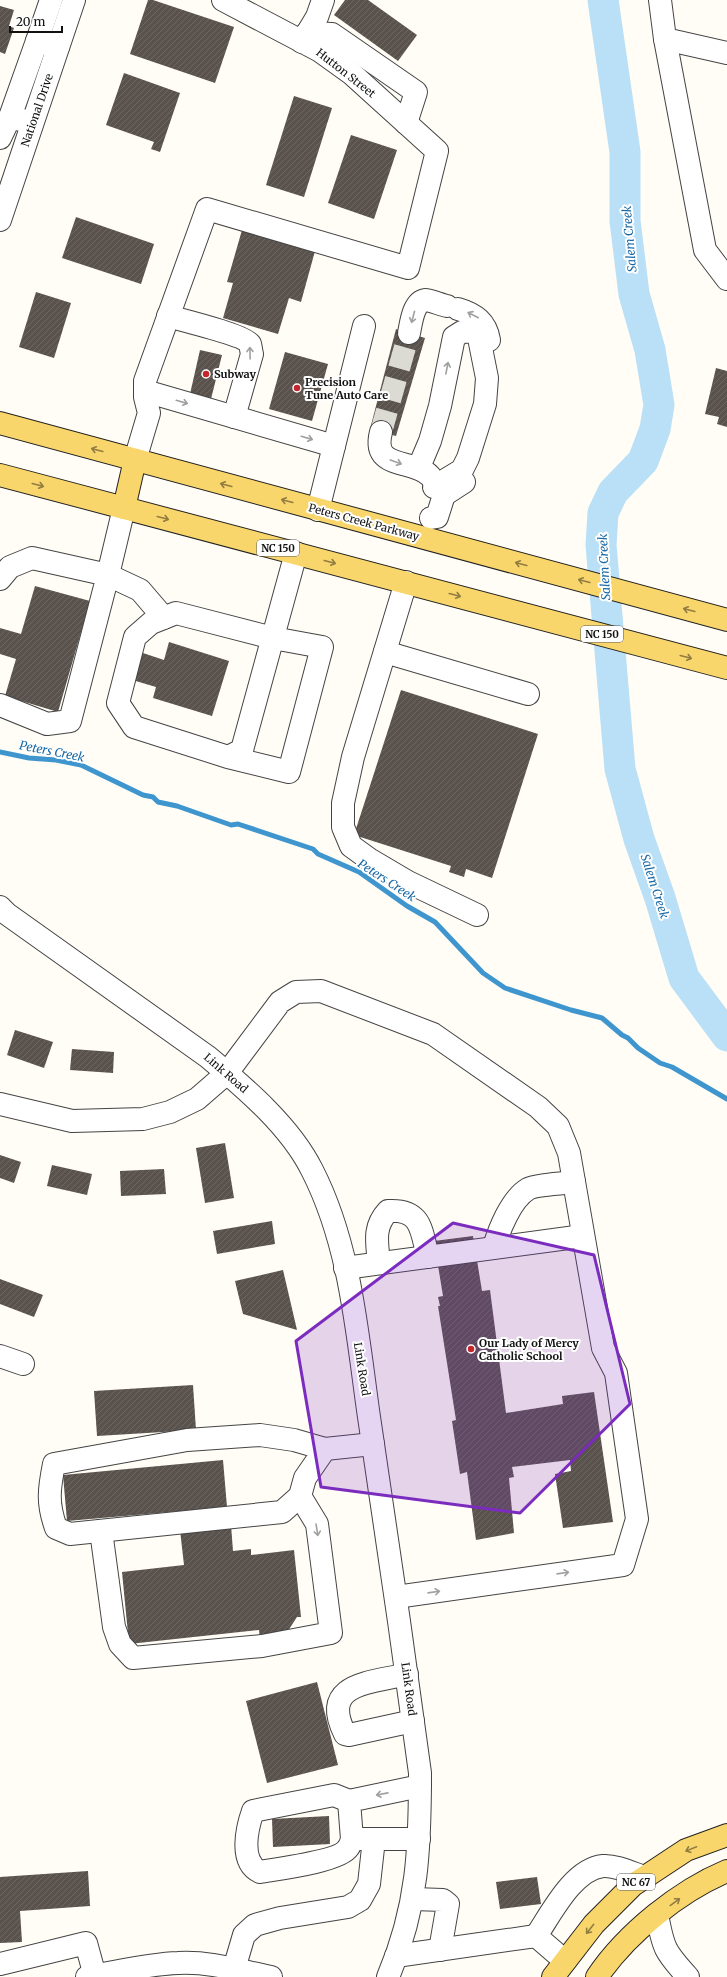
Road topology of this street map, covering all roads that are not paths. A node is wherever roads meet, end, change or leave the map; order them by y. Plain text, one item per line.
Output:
1 (51, 0) edge
2 (74, 0) edge
3 (223, 0) edge
4 (324, 0) edge
5 (660, 0) edge
6 (305, 37) junction
7 (665, 39) junction
8 (37, 41) junction
9 (58, 47) junction
10 (727, 53) edge
11 (10, 117) junction
12 (32, 123) junction
13 (406, 123) junction
14 (0, 138) edge
15 (0, 220) edge
16 (727, 279) edge
17 (168, 316) junction
18 (364, 326) dead end
19 (409, 333) tunnel mouth
20 (145, 391) junction
21 (234, 417) junction
22 (0, 424) edge
23 (381, 432) tunnel mouth
24 (334, 446) junction
25 (135, 460) junction
26 (418, 467) junction
27 (0, 475) edge
28 (434, 487) junction
29 (124, 508) junction
30 (318, 510) junction
31 (428, 528) junction
32 (296, 553) junction
33 (108, 575) junction
34 (0, 579) edge
35 (406, 582) junction
36 (164, 618) junction
37 (727, 620) edge
38 (273, 638) junction
39 (384, 652) junction
40 (727, 668) edge
41 (528, 694) dead end
42 (0, 705) edge
43 (228, 757) junction
44 (0, 907) edge
45 (477, 915) dead end
46 (228, 1073) junction
47 (0, 1104) edge
48 (574, 1182) junction
49 (583, 1236) junction
50 (494, 1248) junction
51 (428, 1257) junction
52 (380, 1263) junction
53 (345, 1268) junction
54 (0, 1356) edge
55 (23, 1364) dead end
56 (373, 1444) junction
57 (325, 1449) junction
58 (300, 1496) junction
59 (101, 1531) junction
60 (396, 1597) junction
61 (407, 1674) junction
62 (413, 1721) junction
63 (420, 1786) junction
64 (349, 1801) junction
65 (727, 1835) edge
66 (352, 1839) junction
67 (374, 1839) junction
68 (419, 1839) junction
69 (727, 1871) edge
70 (644, 1877) junction
71 (413, 1899) junction
72 (658, 1914) junction
73 (536, 1936) junction
74 (440, 1950) junction
75 (396, 1956) junction
76 (0, 1964) edge
77 (234, 1969) junction
78 (559, 1969) edge
79 (91, 1976) edge
80 (271, 1977) edge
81 (388, 1977) edge
82 (597, 1977) edge
83 (688, 1977) edge

1 - 8 street
2 - 9 street, National Drive
3 - 6 street, Hutton Street
4 - 6 street
5 - 7 street
6 - 13 street, Hutton Street
6 - 13 street
7 - 10 street
7 - 16 street
8 - 9 street
8 - 11 street
9 - 12 street, National Drive
11 - 12 street
11 - 14 street
12 - 15 street, National Drive
13 - 17 street, Hutton Street
17 - 20 street
21 -> 17 street
18 - 24 street
31 -> 19 street
20 -> 21 street
20 - 25 street
21 -> 24 street
25 -> 22 main road, Peters Creek Parkway
23 -> 26 street
24 - 30 street
25 - 29 main road
30 -> 25 main road, Peters Creek Parkway
26 - 28 street
26 -> 28 street
27 -> 29 main road, NC 150
28 - 31 street
29 -> 32 main road, NC 150
29 - 33 street
30 - 31 main road, Peters Creek Parkway
37 -> 31 main road, Peters Creek Parkway
32 -> 35 main road, NC 150
32 - 38 street
33 - 34 street
33 - 36 street
33 - 42 street
35 - 39 street
35 -> 40 main road, NC 150
36 - 38 street
36 - 43 street
38 - 43 street
38 - 43 street
39 - 41 street
39 - 45 street
44 - 46 street, Link Road
46 - 47 street
46 - 48 street
46 - 53 street, Link Road
48 - 49 street
48 - 50 street
49 - 50 street
60 -> 49 street
50 - 51 street
51 - 52 street
51 - 52 street
52 - 53 street
53 - 56 street, Link Road
54 - 55 street
56 - 57 street
56 - 60 street, Link Road
57 - 58 street
57 - 59 street
58 - 59 street
58 -> 59 street
60 - 61 street, Link Road
61 - 62 street, Link Road
61 - 62 street
62 - 63 street, Link Road
63 -> 64 street
63 - 68 street, Link Road
64 - 66 street
64 - 66 street
65 -> 70 main road, NC 67
66 - 67 street
67 - 68 street
67 - 77 street
68 - 71 street, Link Road
72 -> 69 main road
70 - 73 street
70 -> 78 main road, NC 67
71 - 74 street
71 - 75 street, Link Road
72 - 82 main road
72 - 83 street
73 - 74 street
73 - 78 street
74 - 75 street
75 - 81 street, Link Road
76 - 79 street
77 - 79 street
77 - 80 street

